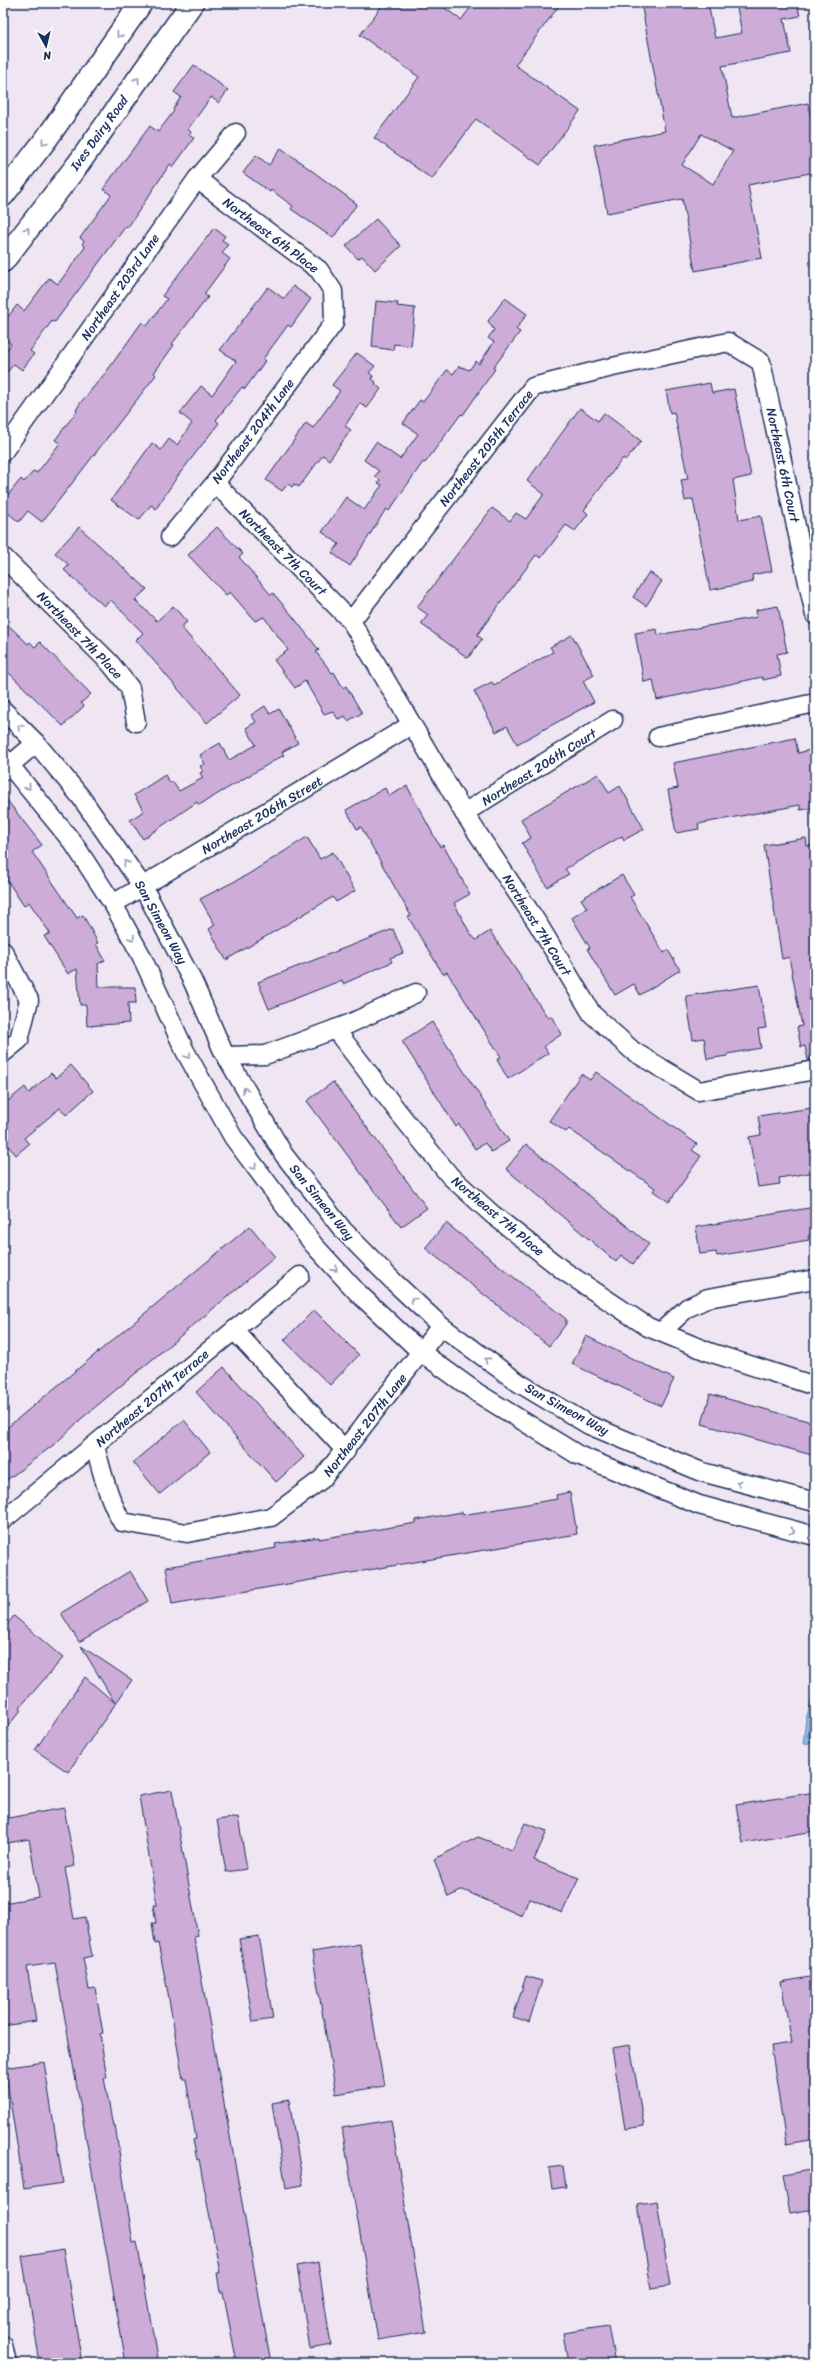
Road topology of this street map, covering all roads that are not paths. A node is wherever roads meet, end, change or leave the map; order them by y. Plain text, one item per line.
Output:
1 (141, 3) edge
2 (192, 3) edge
3 (236, 133) dead end
4 (197, 179) junction
5 (3, 195) edge
6 (3, 261) edge
7 (334, 323) joint
8 (761, 362) joint
9 (6, 449) edge
10 (215, 483) junction
11 (170, 537) dead end
12 (3, 557) edge
13 (815, 615) edge
14 (351, 621) junction
15 (815, 703) edge
16 (3, 710) edge
17 (613, 720) dead end
18 (136, 722) dead end
19 (411, 725) junction
20 (658, 737) dead end
21 (36, 743) junction
22 (6, 764) edge
23 (464, 813) junction
24 (143, 887) junction
25 (114, 904) junction
26 (3, 951) edge
27 (416, 993) dead end
28 (335, 1029) junction
29 (3, 1053) edge
30 (226, 1056) junction
31 (815, 1070) edge
32 (300, 1276) dead end
33 (815, 1279) edge
34 (441, 1326) junction
35 (234, 1330) junction
36 (661, 1332) junction
37 (422, 1353) junction
38 (815, 1386) edge
39 (95, 1446) junction
40 (346, 1450) junction
41 (815, 1502) edge
42 (3, 1520) edge
43 (815, 1536) edge
44 (3, 2345) edge
45 (7, 2363) edge

1 -> 5 main road
6 -> 2 main road, Ives Dairy Road
3 - 4 street, Northeast 203rd Lane
4 - 7 street, Northeast 6th Place
4 - 9 street, Northeast 203rd Lane
7 - 10 street, Northeast 204th Lane
8 - 13 street, Northeast 6th Court
8 - 14 street, Northeast 205th Terrace
10 - 11 street, Northeast 204th Lane
10 - 14 street, Northeast 7th Court
12 - 18 street, Northeast 7th Place
14 - 19 street, Northeast 7th Court
15 - 20 street
21 -> 16 street, San Simeon Way
17 - 23 street, Northeast 206th Court
19 - 23 street, Northeast 7th Court
19 - 24 street, Northeast 206th Street
21 - 22 street
24 -> 21 street, San Simeon Way
22 -> 25 street
23 - 31 street, Northeast 7th Court
24 - 25 street, Northeast 206th Street
24 - 30 street, San Simeon Way
25 -> 37 street
26 - 29 street
27 - 28 street
28 - 30 street
28 - 36 street, Northeast 7th Place
34 -> 30 street, San Simeon Way
32 - 35 street, Northeast 207th Terrace
33 - 36 street
34 - 37 street, Northeast 207th Lane
41 -> 34 street, San Simeon Way
35 - 39 street, Northeast 207th Terrace
35 - 40 street
36 - 38 street, Northeast 7th Place
37 - 40 street, Northeast 207th Lane
37 -> 43 street
39 - 40 street, Northeast 207th Lane
39 - 42 street, Northeast 207th Terrace
44 - 45 street

